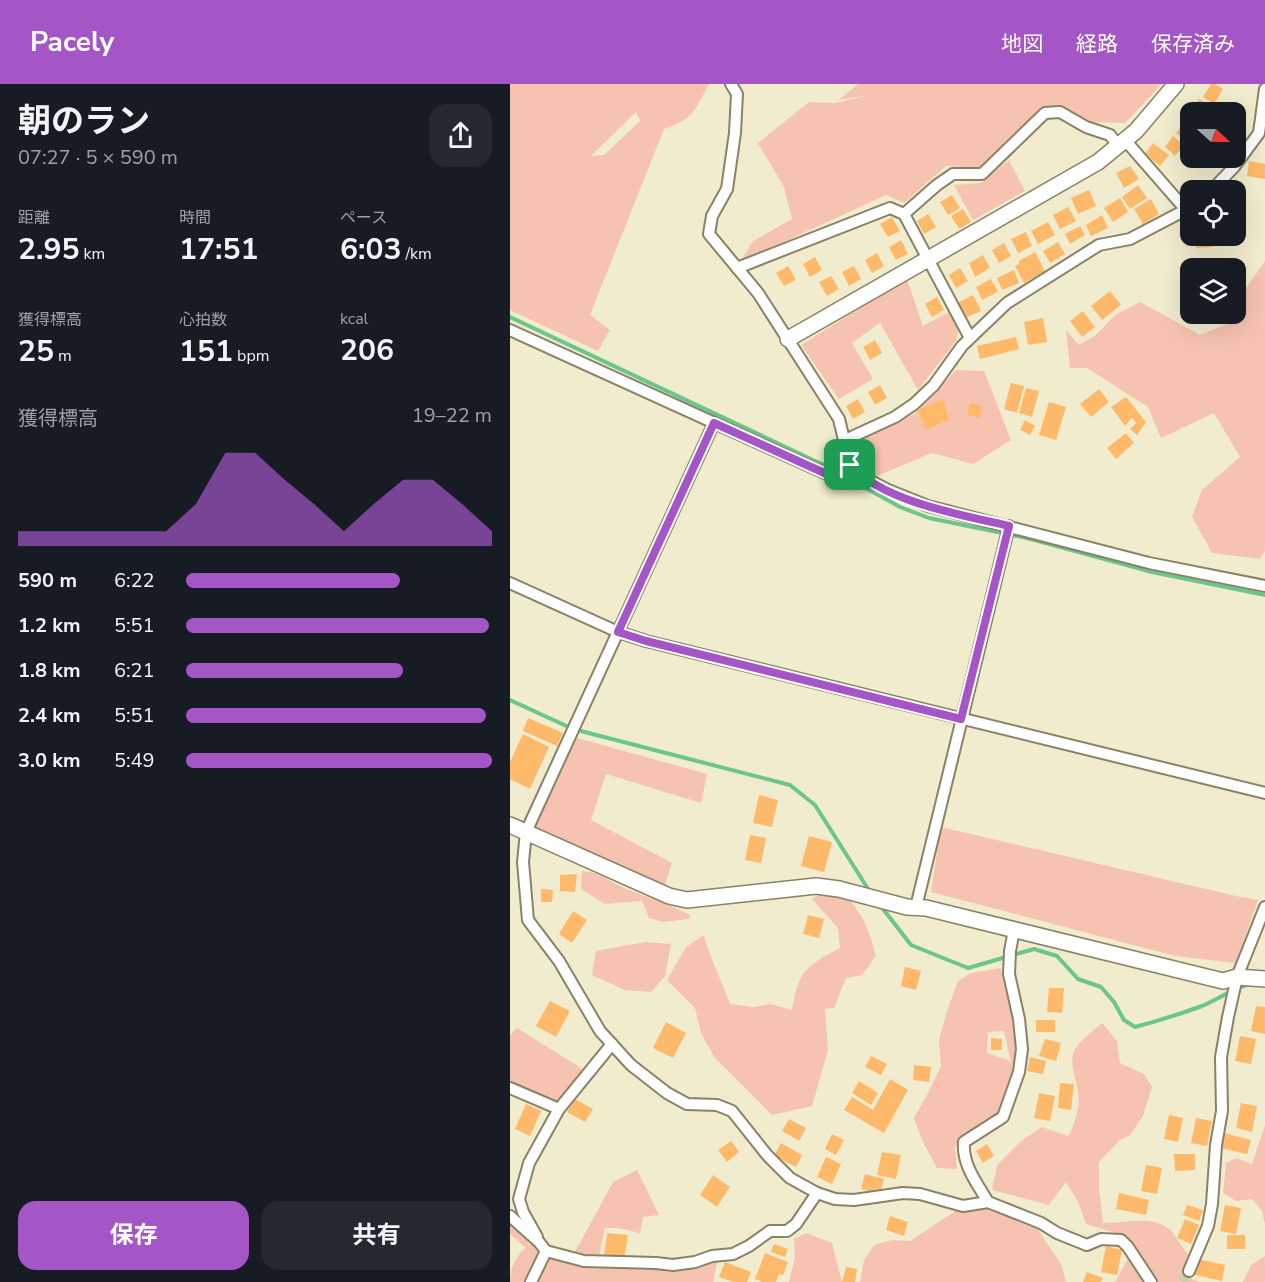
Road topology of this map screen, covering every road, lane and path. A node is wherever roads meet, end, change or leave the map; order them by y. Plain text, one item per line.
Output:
1 (731, 84) edge
2 (1176, 84) edge
3 (1265, 89) edge
4 (1264, 107) edge
5 (1121, 143) junction
6 (1221, 180) edge
7 (1180, 199) edge
8 (1180, 213) edge
9 (904, 214) junction
10 (928, 258) junction
11 (737, 268) junction
12 (510, 330) edge
13 (970, 338) junction
14 (788, 339) junction
15 (714, 423) junction
16 (845, 440) junction
17 (850, 465) junction
18 (1009, 526) junction
19 (510, 583) edge
20 (1265, 586) edge
21 (618, 632) junction
22 (961, 719) junction
23 (1265, 794) edge
24 (510, 825) edge
25 (526, 832) junction
26 (916, 907) junction
27 (1265, 907) edge
28 (1014, 930) junction
29 (1237, 977) junction
30 (1265, 979) edge
31 (612, 1044) junction
32 (510, 1088) edge
33 (559, 1109) junction
34 (817, 1193) junction
35 (988, 1202) junction
36 (510, 1216) edge
37 (539, 1242) junction
38 (546, 1251) junction
39 (1189, 1270) tunnel mouth
40 (531, 1282) edge
41 (1150, 1282) edge

1 - 11 street
2 - 5 street
3 - 4 street
4 - 6 street
5 - 7 street
5 - 9 street
5 - 10 street
8 - 13 street
9 - 10 street
9 - 11 street
10 - 13 street
10 - 14 street
11 - 14 street
12 - 15 street
13 - 16 street
14 - 16 street
15 - 17 street
15 - 21 street
16 - 17 street
17 - 18 street
18 - 20 street
18 - 22 street
19 - 21 street
21 - 22 street
21 - 25 street
22 - 23 street
22 - 26 street
24 - 25 street
25 - 26 street
25 - 31 street
26 - 28 street
27 - 29 street
28 - 29 street
28 - 35 street
29 - 30 street
29 - 39 street
31 - 33 street
31 - 34 street
32 - 33 street
33 - 37 street
34 - 35 street
34 - 38 street
35 - 41 street
36 - 37 street
37 - 38 street
38 - 40 street

